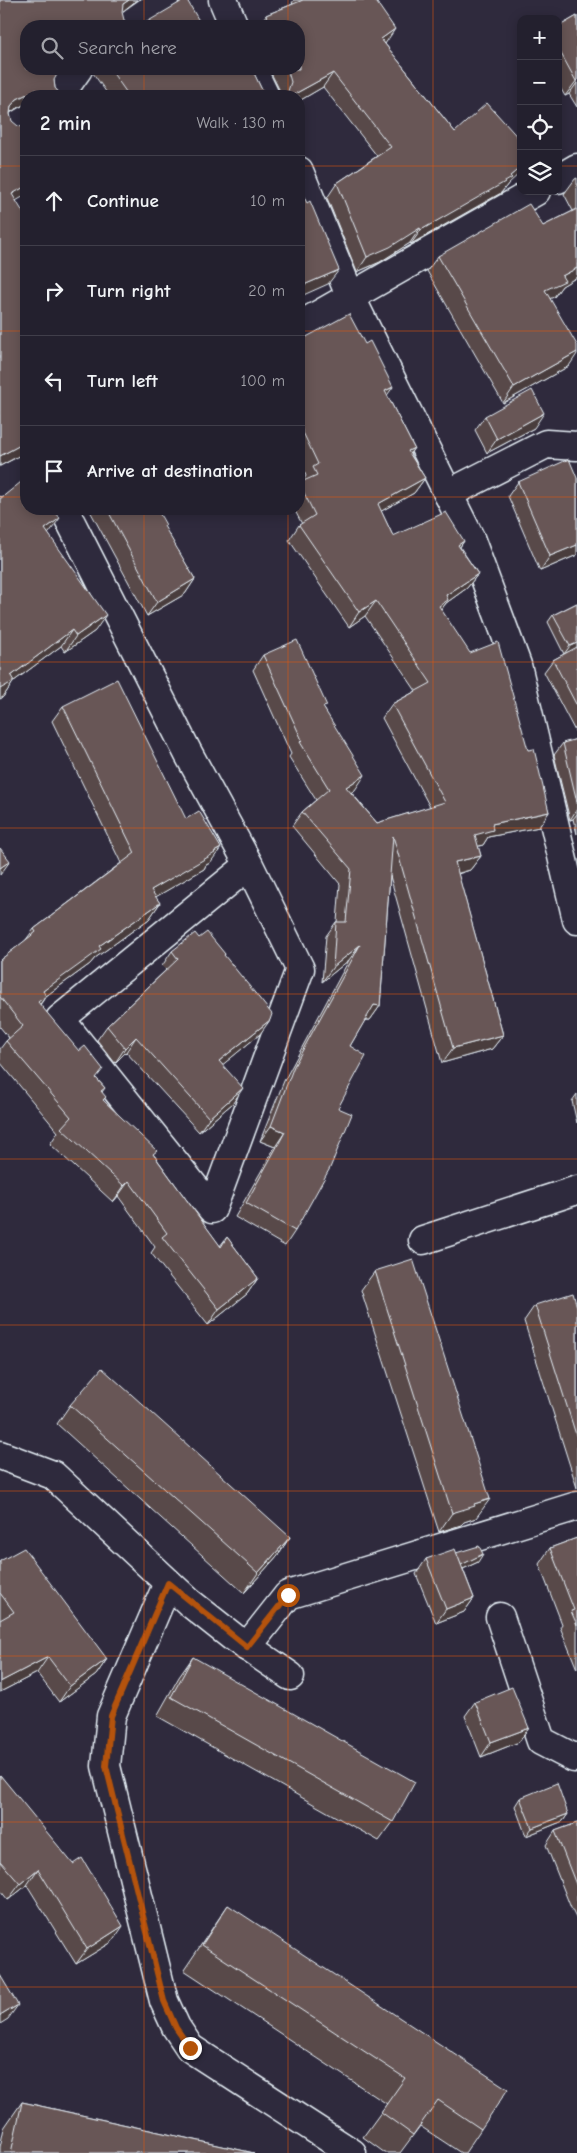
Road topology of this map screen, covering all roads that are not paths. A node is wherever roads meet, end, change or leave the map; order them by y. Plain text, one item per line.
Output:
1 (164, 0) edge
2 (223, 0) edge
3 (136, 20) edge
4 (231, 20) edge
5 (74, 75) edge
6 (255, 75) edge
7 (63, 90) edge
8 (262, 90) edge
9 (577, 168) edge
10 (562, 177) edge
11 (305, 186) edge
12 (529, 195) edge
13 (351, 298) junction
14 (305, 323) edge
15 (577, 446) edge
16 (20, 472) edge
17 (0, 482) edge
18 (448, 494) junction
19 (67, 515) edge
20 (248, 865) junction
21 (577, 920) edge
22 (577, 1190) edge
23 (423, 1240) dead end
24 (0, 1455) edge
25 (577, 1506) edge
26 (168, 1583) junction
27 (500, 1617) dead end
28 (247, 1647) junction
29 (290, 1676) dead end
30 (577, 1757) edge
31 (352, 2153) edge

1 - 3 street
2 - 4 street
5 - 7 street
6 - 8 street
9 - 10 street
11 - 13 street
12 - 13 street
13 - 14 street
13 - 18 street
15 - 18 street
16 - 17 street
18 - 21 street
19 - 20 street
20 - 20 street
22 - 23 street
24 - 26 street
25 - 28 street
26 - 28 street
26 - 31 street
27 - 30 street
28 - 29 street

